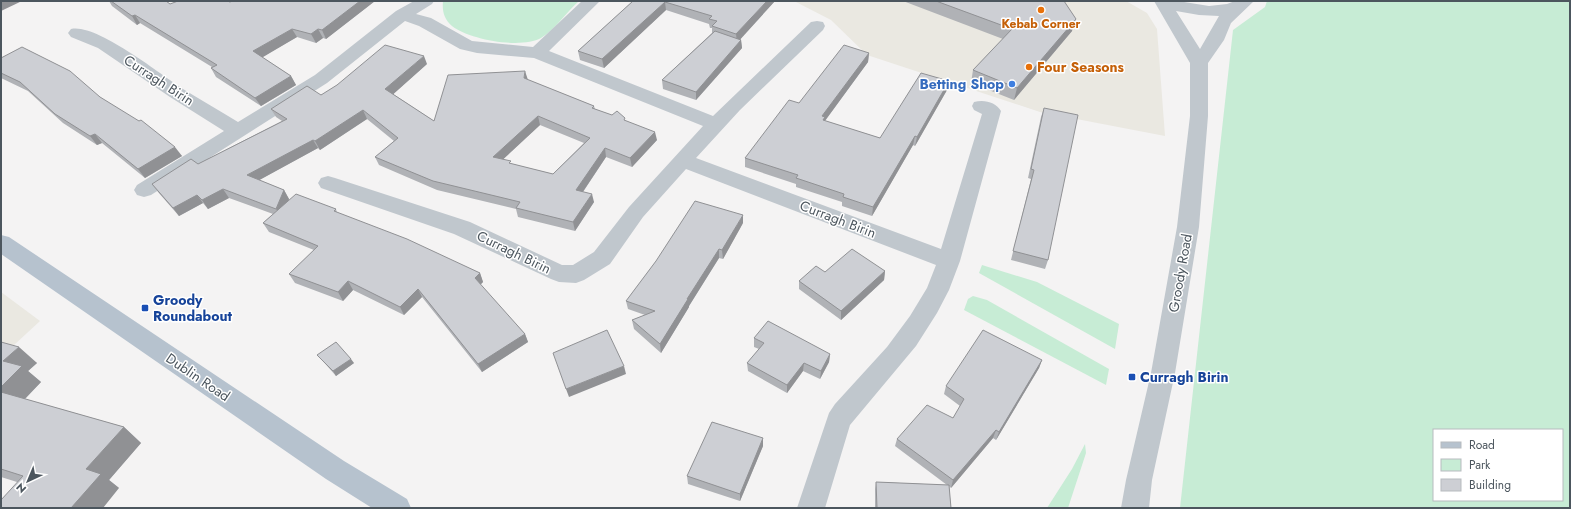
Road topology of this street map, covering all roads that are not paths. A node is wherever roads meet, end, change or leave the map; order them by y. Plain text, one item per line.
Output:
1 (426, 1) edge
2 (592, 1) edge
3 (1162, 1) edge
4 (1241, 4) edge
5 (402, 15) junction
6 (817, 26) dead end
7 (77, 33) dead end
8 (537, 53) junction
9 (1199, 63) junction
10 (981, 106) dead end
11 (716, 124) junction
12 (239, 131) junction
13 (682, 160) junction
14 (328, 183) dead end
15 (144, 190) dead end
16 (1, 243) edge
17 (949, 261) junction
18 (1139, 480) junction
19 (397, 508) edge
20 (811, 508) edge
21 (1124, 508) edge
22 (1135, 508) edge

1 - 5 street
2 - 8 street
3 - 4 street
3 - 9 street
4 - 9 street
5 - 8 street
5 - 12 street
6 - 11 street, Curragh Birin
7 - 12 street, Curragh Birin
8 - 11 street
9 - 18 street, Groody Road
10 - 17 street
11 - 13 street, Curragh Birin
12 - 15 street
13 - 14 street, Curragh Birin
13 - 17 street, Curragh Birin
16 - 19 main road, Dublin Road
17 - 20 street
18 - 21 street
18 - 22 street

